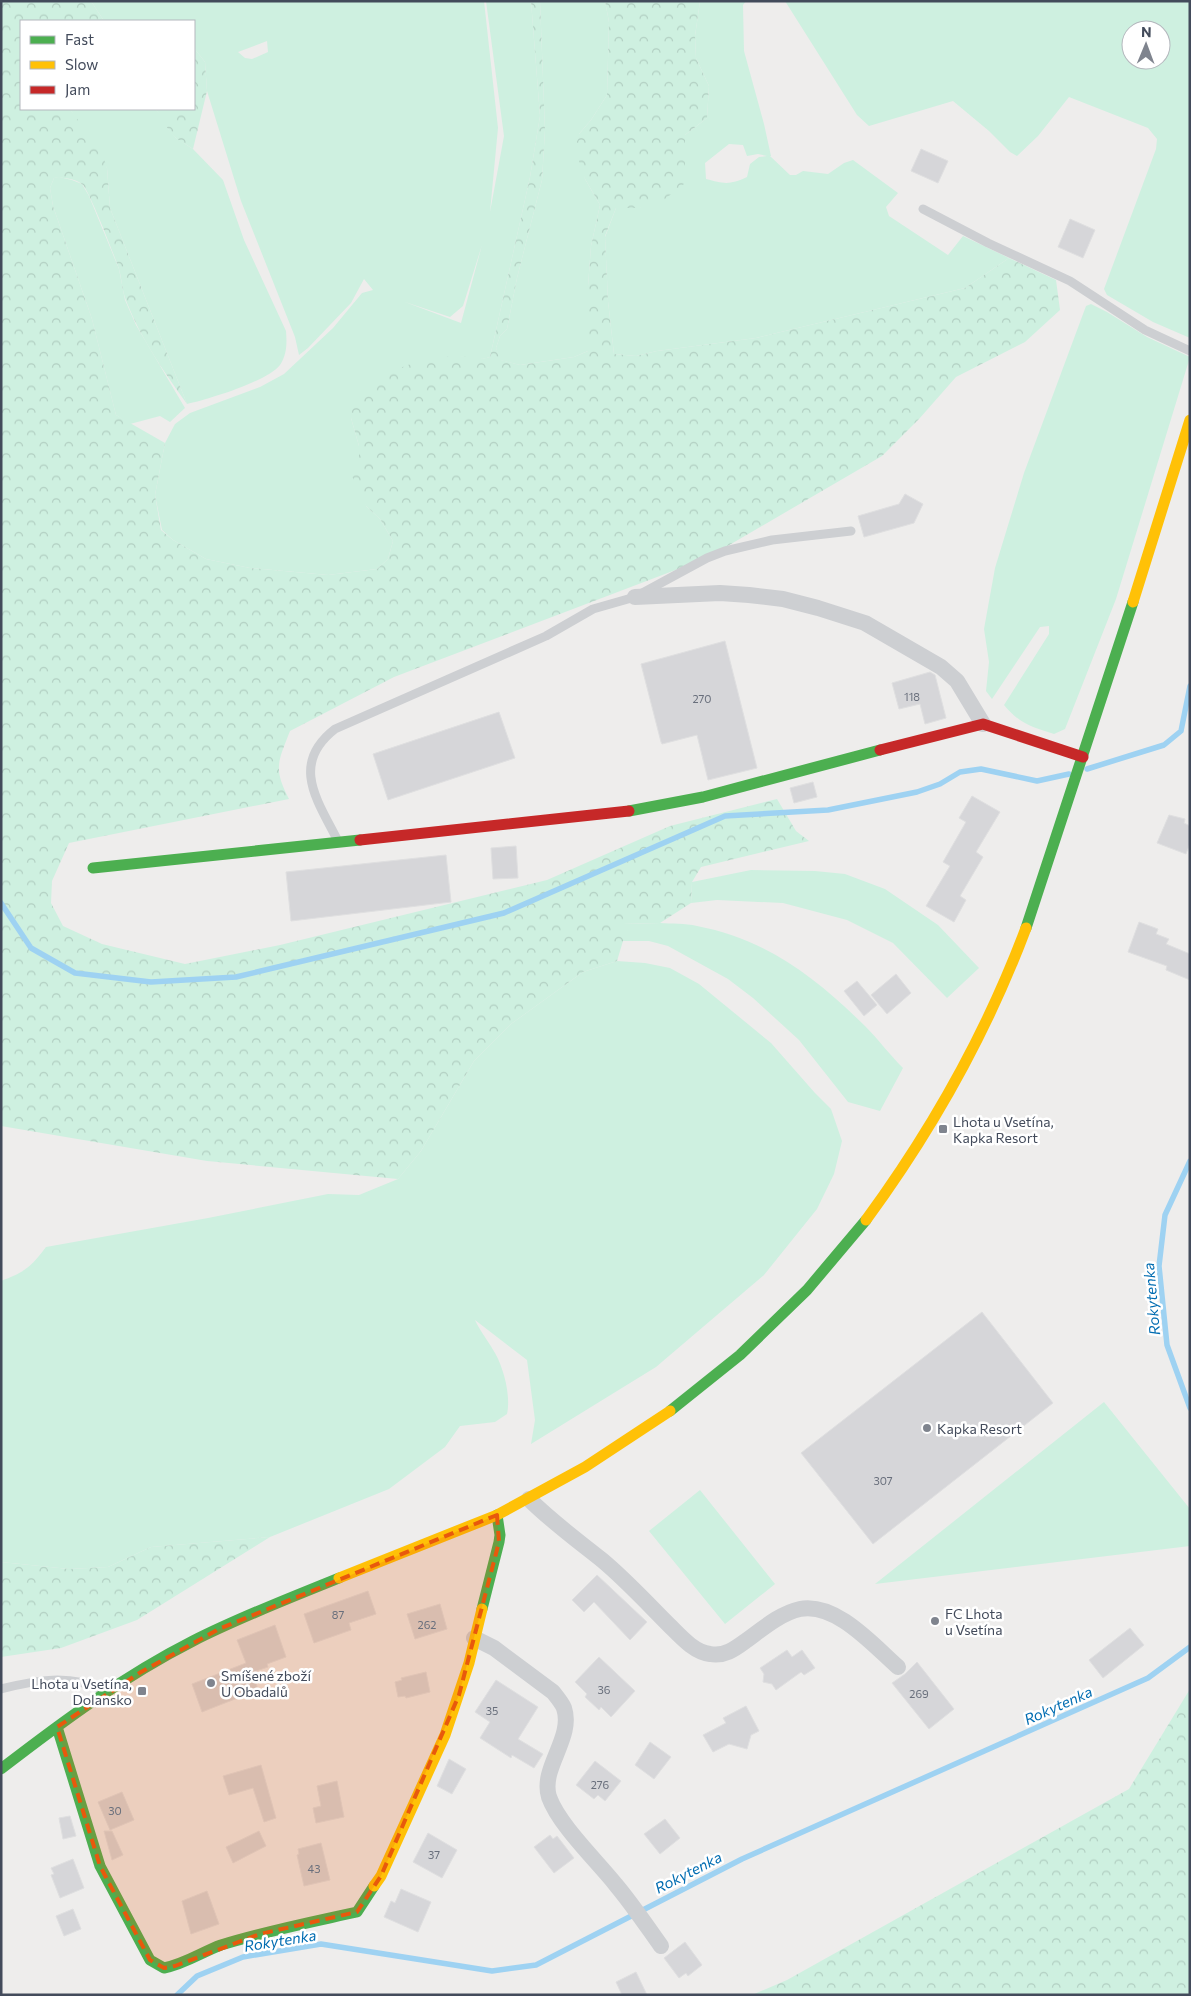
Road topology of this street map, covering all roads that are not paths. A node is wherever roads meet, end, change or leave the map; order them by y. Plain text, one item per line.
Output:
1 (924, 209) dead end
2 (1190, 351) edge
3 (1190, 420) edge
4 (851, 531) dead end
5 (635, 597) junction
6 (983, 724) junction
7 (1082, 758) junction
8 (338, 842) junction
9 (93, 868) dead end
10 (529, 1499) junction
11 (497, 1515) junction
12 (474, 1638) junction
13 (898, 1667) dead end
14 (1, 1689) edge
15 (108, 1693) junction
16 (57, 1727) junction
17 (1, 1769) edge
18 (661, 1946) dead end

1 - 2 lane
3 - 7 main road
4 - 5 lane
5 - 6 street
5 - 8 lane
6 - 7 main road
6 - 8 main road
7 - 10 main road
8 - 9 main road
10 - 11 main road
10 - 13 street
11 - 12 main road
11 - 15 main road
12 - 16 main road
12 - 18 street
14 - 15 lane
15 - 16 main road
16 - 17 main road

